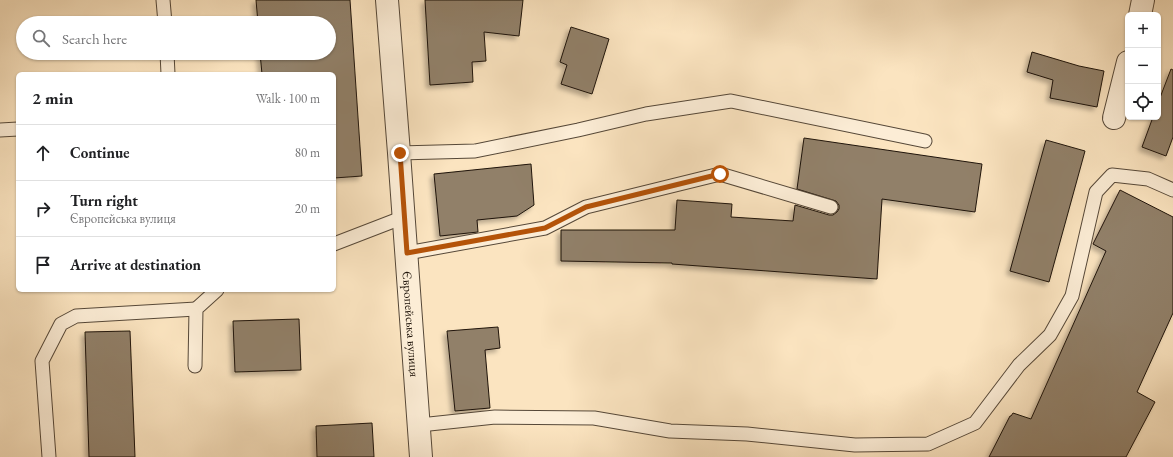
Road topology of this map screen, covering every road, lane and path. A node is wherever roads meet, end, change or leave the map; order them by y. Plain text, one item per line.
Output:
1 (163, 0) edge
2 (386, 0) edge
3 (1143, 0) edge
4 (1141, 12) edge
5 (164, 16) edge
6 (167, 60) edge
7 (168, 72) edge
8 (1125, 74) edge
9 (1114, 118) dead end
10 (16, 129) edge
11 (0, 130) edge
12 (925, 141) dead end
13 (400, 153) junction
14 (1173, 190) edge
15 (831, 207) dead end
16 (404, 216) junction
17 (336, 243) edge
18 (407, 253) junction
19 (216, 292) edge
20 (196, 309) junction
21 (195, 366) dead end
22 (420, 425) junction
23 (49, 457) edge
24 (421, 457) edge

1 - 5 lane
2 - 13 street, Європейська вулиця
3 - 4 street
6 - 7 lane
8 - 9 street
10 - 11 lane
12 - 13 lane
13 - 16 street, Європейська вулиця
14 - 22 lane
15 - 18 lane
16 - 17 lane
16 - 18 street, Європейська вулиця
18 - 22 street, Європейська вулиця
19 - 20 lane
20 - 21 lane
20 - 23 lane
22 - 24 street, Європейська вулиця

